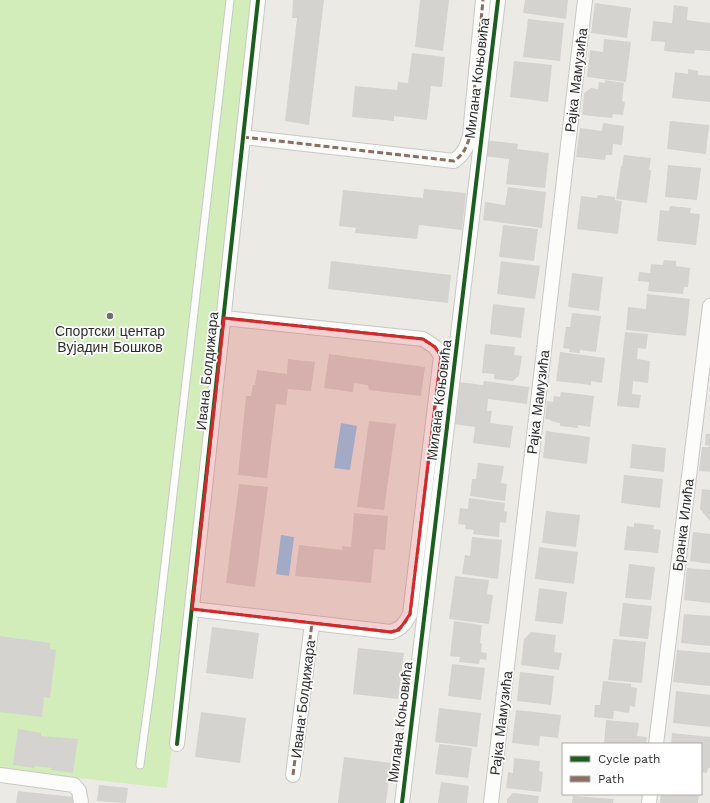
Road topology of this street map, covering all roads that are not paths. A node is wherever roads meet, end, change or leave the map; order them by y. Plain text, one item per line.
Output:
1 (230, 0) edge
2 (258, 0) edge
3 (483, 0) edge
4 (498, 0) edge
5 (585, 0) edge
6 (243, 137) junction
7 (710, 306) edge
8 (224, 318) junction
9 (192, 609) junction
10 (312, 623) junction
11 (656, 743) edge
12 (177, 744) dead end
13 (140, 765) dead end
14 (0, 775) edge
15 (293, 775) dead end
16 (81, 803) edge
17 (402, 803) edge
18 (491, 803) edge

1 - 13 lane
2 - 6 street, Ивана Болдижара
3 - 6 street
4 - 17 street, Милана Коњовића
5 - 18 street, Рајка Мамузића
6 - 8 street, Ивана Болдижара
7 - 11 street, Бранка Илића
8 - 9 street, Ивана Болдижара
8 - 10 street, Ивана Болдижара
9 - 10 street, Ивана Болдижара
9 - 12 street, Ивана Болдижара
10 - 15 street, Ивана Болдижара
14 - 16 street

